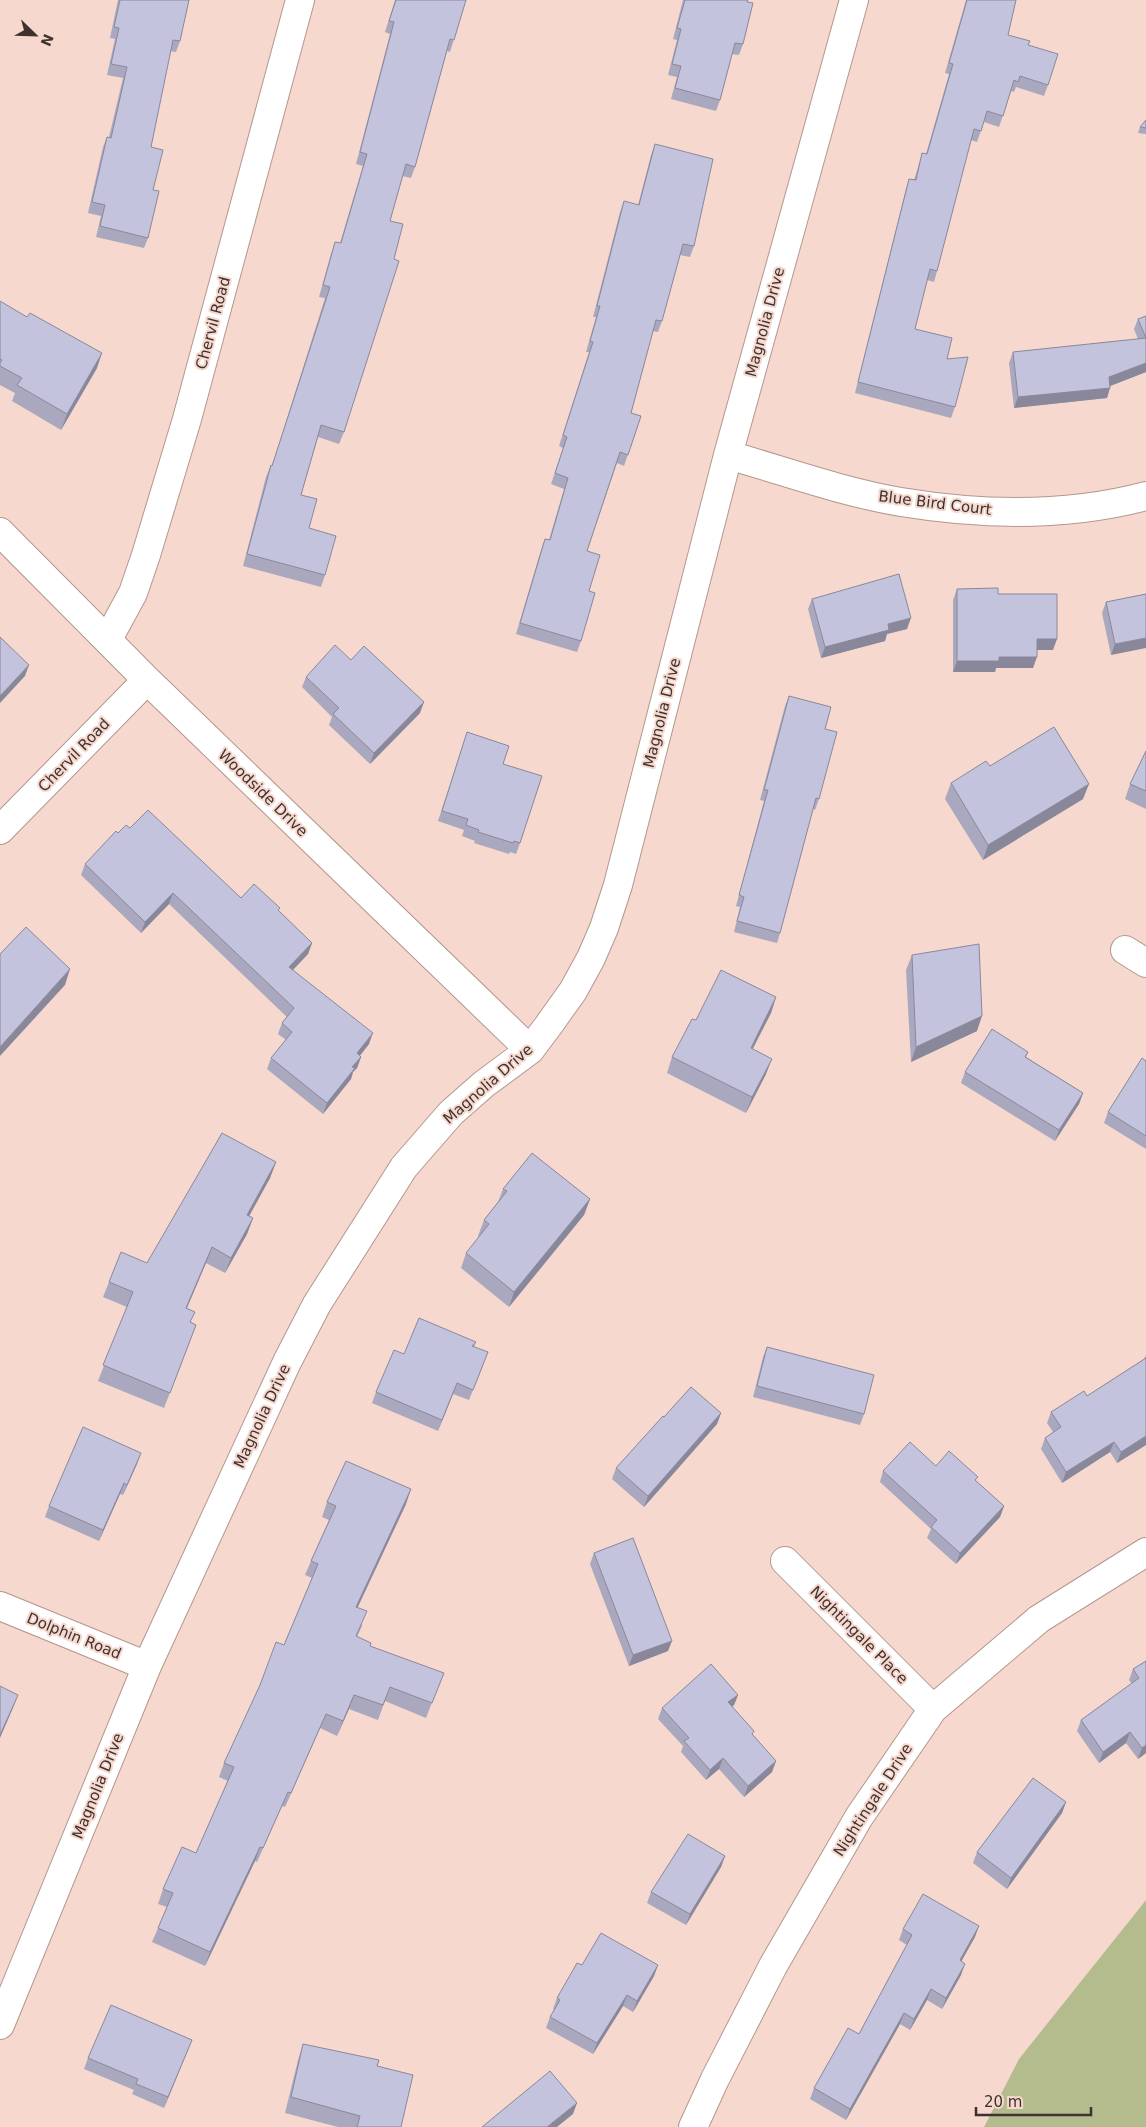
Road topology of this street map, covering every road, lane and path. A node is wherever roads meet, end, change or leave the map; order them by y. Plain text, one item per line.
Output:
1 (300, 0) edge
2 (854, 0) edge
3 (728, 455) junction
4 (1146, 496) edge
5 (0, 532) edge
6 (108, 639) junction
7 (147, 680) junction
8 (0, 830) edge
9 (530, 1050) junction
10 (1146, 1552) edge
11 (785, 1561) dead end
12 (0, 1606) edge
13 (147, 1666) junction
14 (932, 1708) junction
15 (0, 2025) edge
16 (693, 2127) edge

1 - 6 street, Chervil Road
2 - 3 street, Magnolia Drive
3 - 4 street, Blue Bird Court
3 - 9 street, Magnolia Drive
5 - 6 street, Woodside Drive
6 - 7 street, Woodside Drive
7 - 8 street, Chervil Road
7 - 9 street, Woodside Drive
9 - 13 street, Magnolia Drive
10 - 14 street, Nightingale Drive
11 - 14 street, Nightingale Place
12 - 13 street, Dolphin Road
13 - 15 street, Magnolia Drive
14 - 16 street, Nightingale Drive

